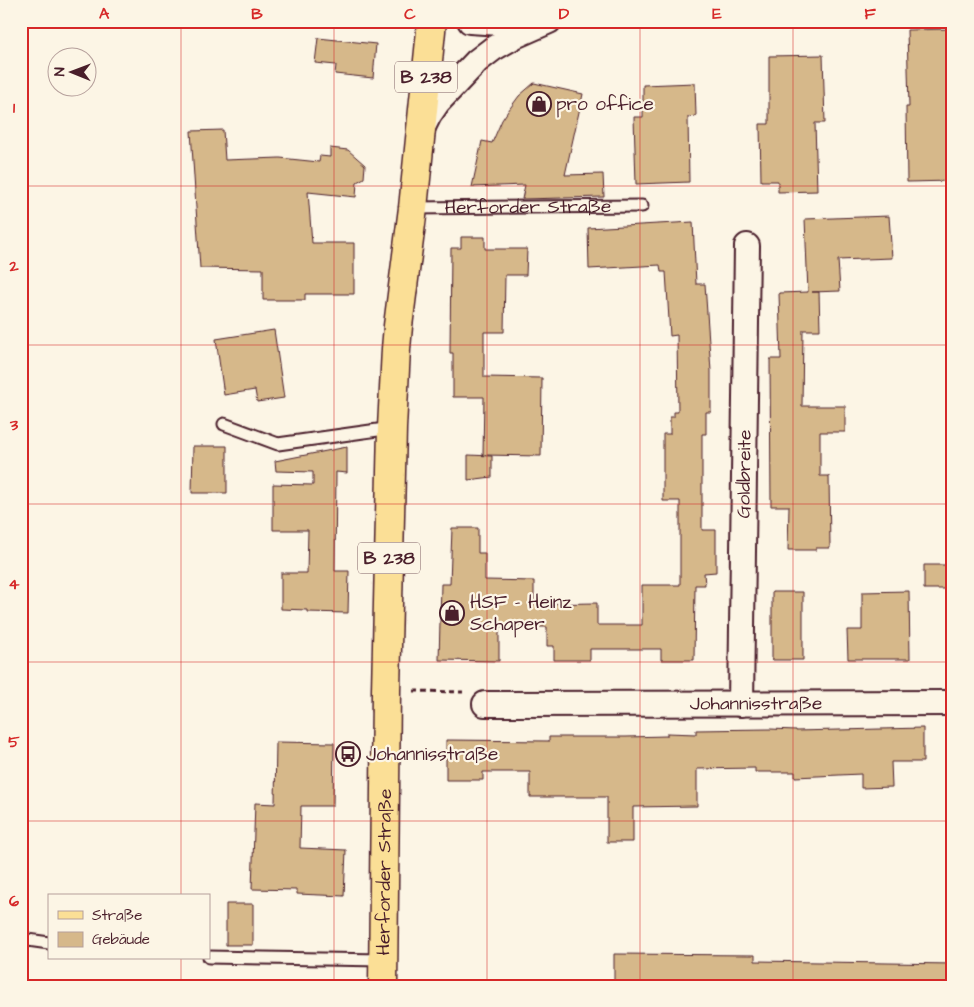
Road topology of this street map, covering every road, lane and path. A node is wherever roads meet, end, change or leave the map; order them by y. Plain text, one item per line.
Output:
1 (432, 21) edge
2 (470, 21) edge
3 (528, 21) edge
4 (549, 21) edge
5 (420, 132) junction
6 (642, 206) dead end
7 (413, 208) junction
8 (747, 246) dead end
9 (224, 424) dead end
10 (392, 428) junction
11 (386, 691) junction
12 (953, 703) edge
13 (485, 704) joint
14 (741, 704) junction
15 (21, 939) edge
16 (48, 943) edge
17 (210, 957) edge
18 (383, 973) edge

1 - 5 main road, Herforder Straße / B 238
2 - 3 street
4 - 5 street
5 - 7 main road, Herforder Straße / B 238
6 - 7 lane, Herforder Straße
7 - 10 main road, Herforder Straße / B 238
8 - 14 street, Goldbreite
9 - 10 lane
10 - 11 main road, Herforder Straße / B 238
11 - 13 path
11 - 18 main road, Herforder Straße / B 238
12 - 14 street, Johannisstraße
13 - 14 street, Johannisstraße
15 - 16 lane
17 - 18 lane

